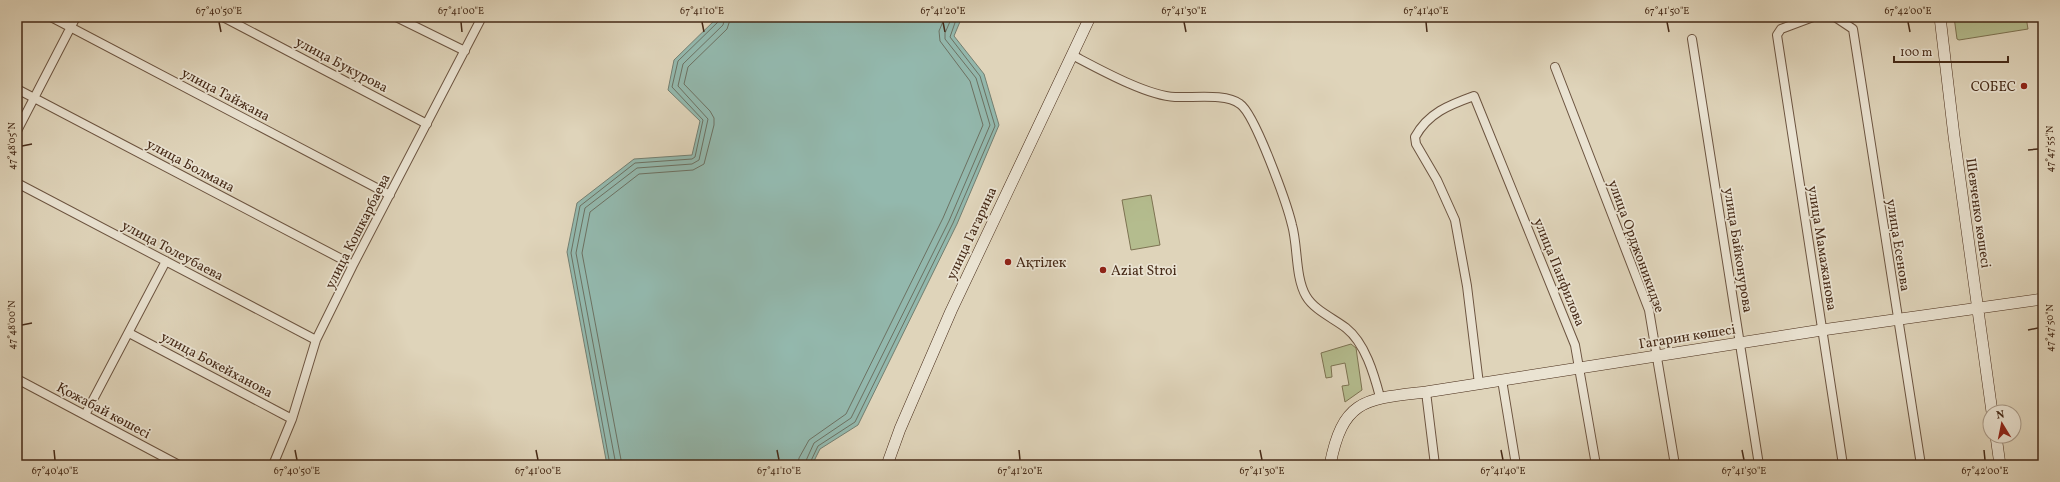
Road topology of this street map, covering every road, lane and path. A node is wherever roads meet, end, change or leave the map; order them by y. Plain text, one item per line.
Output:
1 (51, 17) edge
2 (76, 17) edge
3 (223, 17) edge
4 (396, 17) edge
5 (482, 17) edge
6 (1090, 17) edge
7 (1813, 17) edge
8 (1835, 17) edge
9 (1940, 17) edge
10 (71, 28) junction
11 (1692, 39) dead end
12 (465, 51) junction
13 (1072, 55) junction
14 (1555, 67) dead end
15 (17, 89) edge
16 (34, 98) junction
17 (427, 124) junction
18 (17, 131) edge
19 (17, 183) edge
20 (390, 195) junction
21 (166, 262) junction
22 (353, 265) junction
23 (2043, 299) edge
24 (1977, 310) junction
25 (1897, 319) junction
26 (1822, 330) junction
27 (129, 333) junction
28 (316, 340) junction
29 (1740, 342) junction
30 (1658, 356) junction
31 (1581, 368) junction
32 (17, 379) edge
33 (1502, 380) junction
34 (1479, 384) junction
35 (1426, 392) junction
36 (1380, 397) junction
37 (1991, 404) edge
38 (85, 415) junction
39 (292, 419) junction
40 (1997, 444) edge
41 (179, 465) edge
42 (273, 465) edge
43 (887, 465) edge
44 (1330, 465) edge
45 (1435, 465) edge
46 (1516, 465) edge
47 (1596, 465) edge
48 (1674, 465) edge
49 (1759, 465) edge
50 (1843, 465) edge
51 (1921, 465) edge
52 (2000, 465) edge

1 - 10 street, улица Тайжана
2 - 10 street
3 - 17 street, улица Букурова
4 - 12 street
5 - 12 street, улица Кошкарбаева
6 - 13 street, улица Гагарина
7 - 26 street, улица Мамажанова
8 - 25 street, улица Есенова
9 - 24 street, Шевченко көшесі
10 - 16 street
10 - 20 street, улица Тайжана
11 - 29 street, улица Байконурова
12 - 17 street, улица Кошкарбаева
13 - 36 street
13 - 43 street, улица Гагарина
14 - 30 street, улица Орджоникидзе
15 - 16 street, улица Болмана
16 - 18 street
16 - 22 street, улица Болмана
17 - 20 street, улица Кошкарбаева
19 - 21 street, улица Толеубаева
20 - 22 street, улица Кошкарбаева
21 - 27 street
21 - 28 street, улица Толеубаева
22 - 28 street, улица Кошкарбаева
23 - 24 street, Гагарин көшесі
24 - 25 street, Гагарин көшесі
24 - 37 street, Шевченко көшесі
25 - 26 street, Гагарин көшесі
25 - 51 street, улица Есенова
26 - 29 street, Гагарин көшесі
26 - 50 street, улица Мамажанова
27 - 38 street
27 - 39 street, улица Бокейханова
28 - 39 street, улица Кошкарбаева
29 - 30 street, Гагарин көшесі
29 - 49 street, улица Байконурова
30 - 31 street, Гагарин көшесі
30 - 48 street, улица Орджоникидзе
31 - 33 street, Гагарин көшесі
31 - 34 street, улица Панфилова
31 - 47 street, улица Панфилова
32 - 38 street, Қожабай көшесі
33 - 34 street, Гагарин көшесі
33 - 46 street
34 - 35 street, Гагарин көшесі
35 - 36 street, Гагарин көшесі
35 - 45 street
36 - 44 street, Гагарин көшесі
38 - 41 street, Қожабай көшесі
39 - 42 street, улица Кошкарбаева
40 - 52 street

